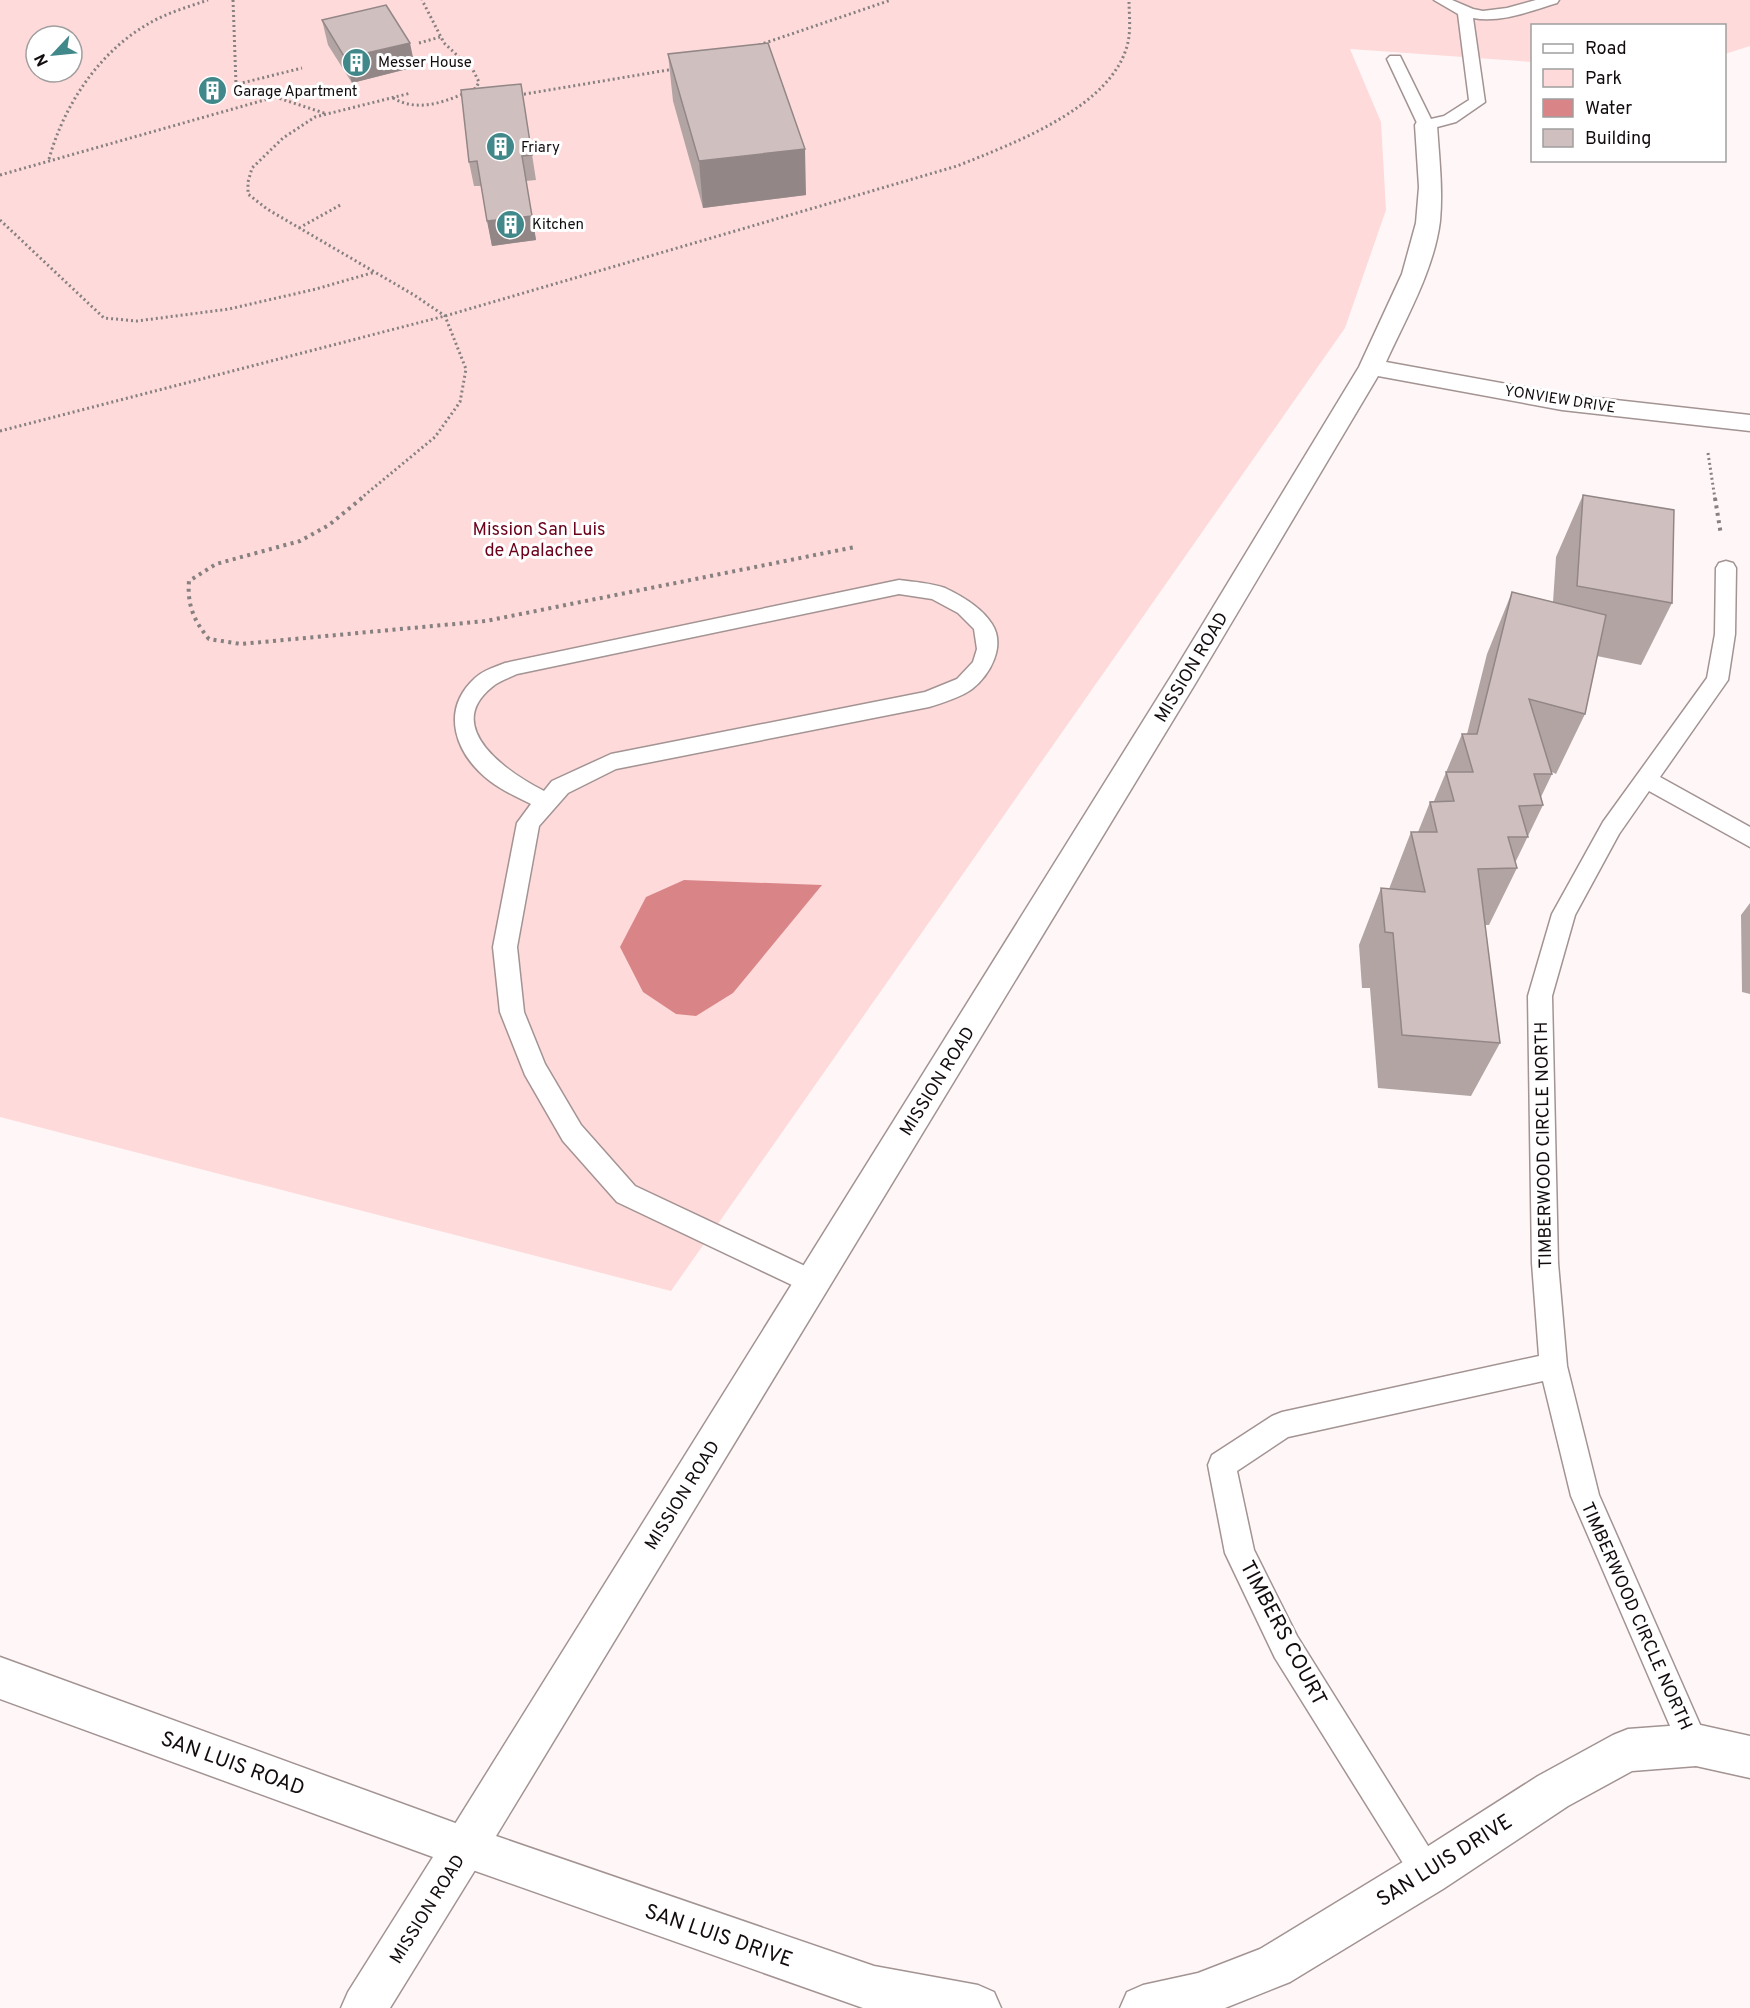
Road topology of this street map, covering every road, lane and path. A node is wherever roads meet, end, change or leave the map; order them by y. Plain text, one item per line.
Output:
1 (208, 0) edge
2 (233, 0) edge
3 (422, 0) edge
4 (891, 0) edge
5 (1129, 0) edge
6 (1441, 0) edge
7 (1552, 0) edge
8 (1465, 14) junction
9 (440, 37) junction
10 (419, 43) dead end
11 (750, 48) edge
12 (1395, 59) dead end
13 (302, 68) dead end
14 (675, 69) edge
15 (237, 84) junction
16 (469, 91) junction
17 (411, 93) dead end
18 (478, 94) edge
19 (520, 95) edge
20 (275, 97) junction
21 (392, 98) junction
22 (327, 114) junction
23 (1426, 125) junction
24 (50, 159) junction
25 (0, 175) edge
26 (342, 204) dead end
27 (0, 220) edge
28 (299, 228) junction
29 (375, 272) junction
30 (445, 316) junction
31 (1371, 367) junction
32 (1702, 418) junction
33 (1750, 423) edge
34 (0, 432) edge
35 (855, 547) dead end
36 (1726, 568) joint
37 (1647, 780) junction
38 (546, 802) junction
39 (1750, 838) edge
40 (813, 1283) junction
41 (1553, 1366) junction
42 (0, 1678) edge
43 (1694, 1746) junction
44 (1750, 1757) edge
45 (465, 1847) junction
46 (1426, 1873) junction
47 (1198, 2002) edge
48 (922, 2003) edge
49 (364, 2008) edge
50 (978, 2008) edge
51 (1143, 2008) edge

1 - 24 path
2 - 15 path
3 - 9 path
4 - 11 path
5 - 30 path
6 - 8 lane
7 - 8 lane
8 - 23 lane
9 - 10 path
9 - 16 path
12 - 23 lane
13 - 15 path
14 - 19 path
15 - 20 path
16 - 18 path
16 - 21 path
17 - 21 path
20 - 22 path
20 - 24 path
21 - 22 path
22 - 28 path
23 - 31 street, MISSION ROAD
24 - 25 path
26 - 28 path
27 - 29 path
28 - 29 path
29 - 30 path
30 - 34 path
30 - 35 path
31 - 32 street, YONVIEW DRIVE
31 - 40 street, MISSION ROAD
32 - 33 street, YONVIEW DRIVE
32 - 36 path
36 - 37 lane, TIMBERWOOD CIRCLE NORTH
37 - 39 lane
37 - 41 lane, TIMBERWOOD CIRCLE NORTH
38 - 38 lane
38 - 40 lane
40 - 45 street, MISSION ROAD
41 - 43 lane, TIMBERWOOD CIRCLE NORTH
41 - 46 lane, TIMBERS COURT
42 - 45 street, SAN LUIS ROAD
43 - 44 street, SAN LUIS DRIVE
43 - 46 street, SAN LUIS DRIVE
45 - 48 street, SAN LUIS DRIVE
45 - 49 street, MISSION ROAD
46 - 47 street, SAN LUIS DRIVE
47 - 51 street, SAN LUIS DRIVE
48 - 50 street, SAN LUIS DRIVE

